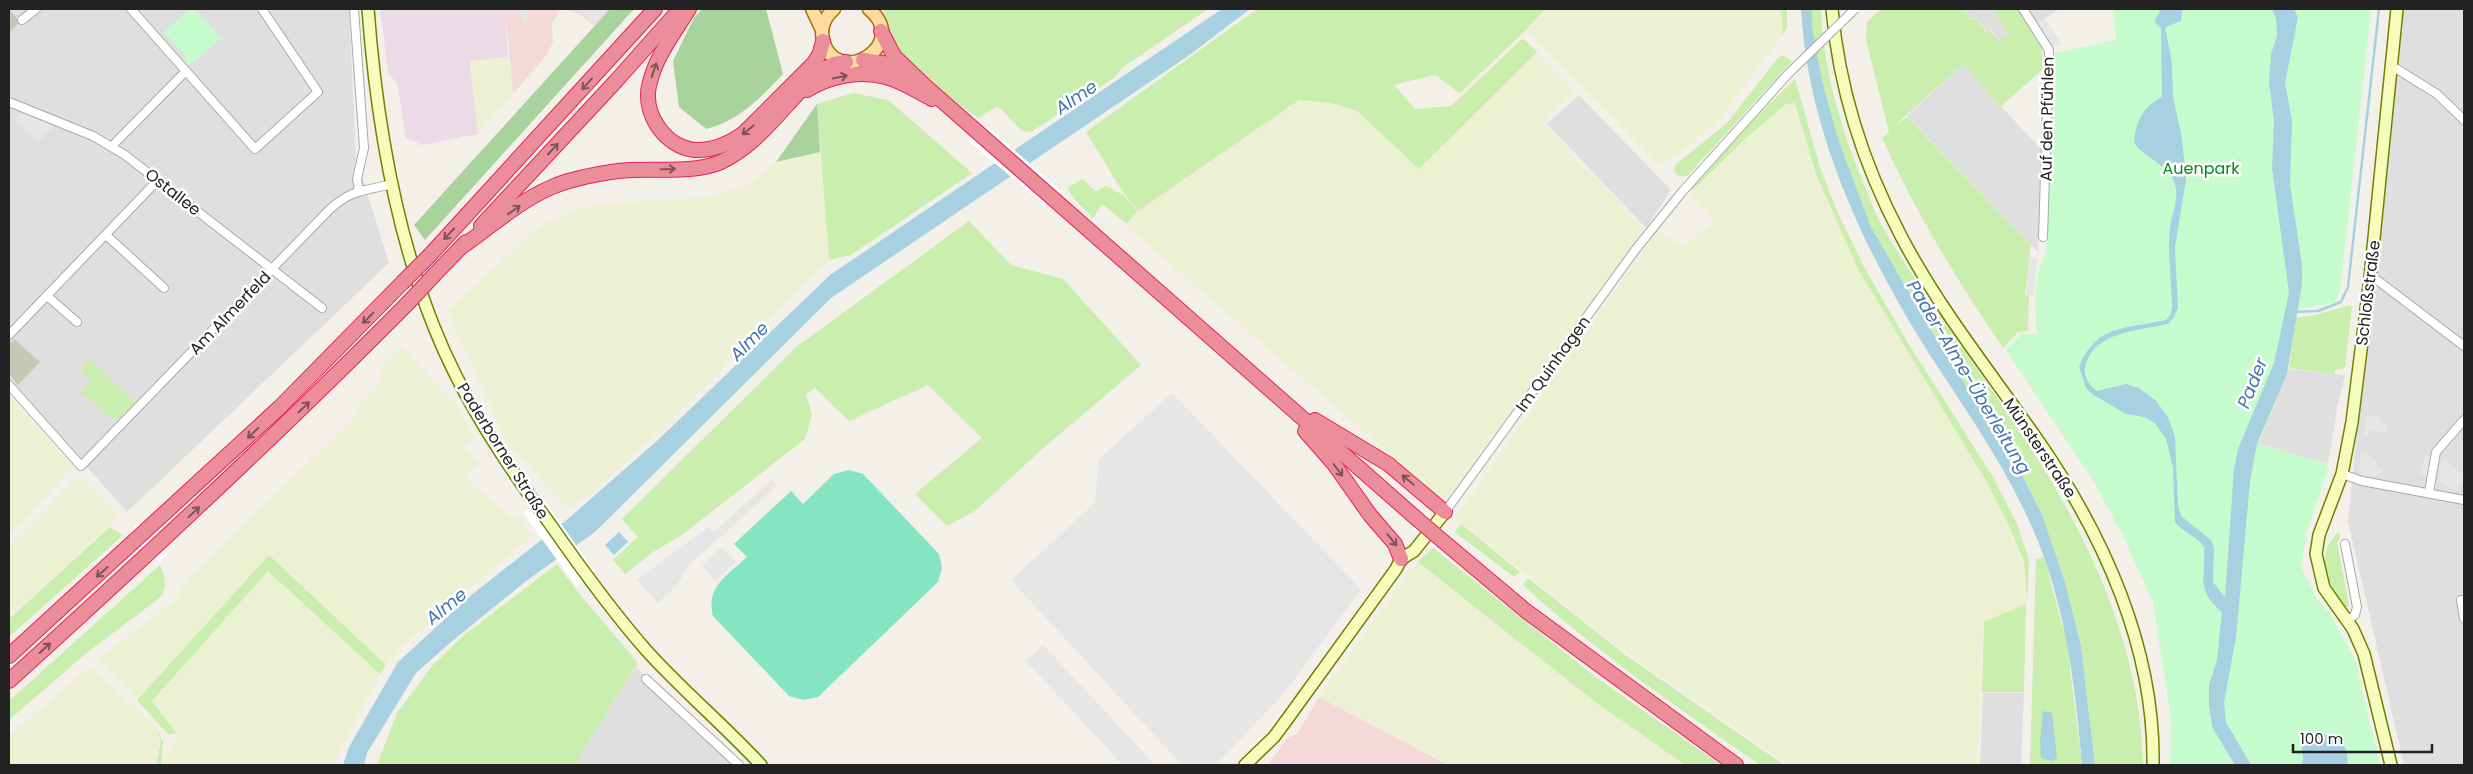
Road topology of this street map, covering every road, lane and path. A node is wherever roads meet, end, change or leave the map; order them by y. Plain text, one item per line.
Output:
1 (36, 9) edge
2 (131, 9) edge
3 (262, 9) edge
4 (354, 9) edge
5 (368, 9) edge
6 (655, 9) edge
7 (680, 9) edge
8 (689, 9) edge
9 (812, 9) edge
10 (834, 9) edge
11 (869, 9) edge
12 (1832, 9) edge
13 (1855, 9) edge
14 (2023, 9) edge
15 (2397, 9) edge
16 (22, 20) dead end
17 (881, 32) junction
18 (823, 36) junction
19 (863, 60) junction
20 (846, 62) junction
21 (2392, 66) junction
22 (185, 72) junction
23 (924, 85) junction
24 (796, 97) junction
25 (9, 102) edge
26 (948, 106) junction
27 (2464, 120) edge
28 (112, 146) junction
29 (158, 180) junction
30 (393, 184) junction
31 (359, 190) junction
32 (106, 235) junction
33 (2043, 237) dead end
34 (460, 248) junction
35 (273, 270) junction
36 (2370, 278) junction
37 (164, 288) dead end
38 (47, 296) junction
39 (322, 308) dead end
40 (76, 322) dead end
41 (9, 335) edge
42 (2464, 346) edge
43 (9, 385) edge
44 (1272, 392) junction
45 (2464, 420) edge
46 (2342, 474) junction
47 (2429, 492) junction
48 (2464, 500) edge
49 (1445, 512) junction
50 (2345, 544) dead end
51 (1401, 559) junction
52 (2461, 600) dead end
53 (2464, 618) edge
54 (2347, 622) junction
55 (9, 656) edge
56 (646, 679) dead end
57 (9, 681) edge
58 (1274, 736) junction
59 (739, 765) edge
60 (761, 765) edge
61 (1245, 765) edge
62 (1254, 765) edge
63 (1736, 765) edge
64 (2153, 765) edge
65 (2391, 765) edge

1 - 16 street
2 - 22 street
3 - 22 street
4 - 31 street
5 - 30 street, Paderborner Straße
6 -> 55 highway, bridge
34 -> 7 highway
18 -> 8 highway
9 - 18 main road
10 - 18 main road
11 - 17 main road
12 - 64 street, Münsterstraße
13 - 49 street, Im Quinhagen, bridge
14 - 33 street, Auf den Pfühlen
15 - 21 street, Schloßstraße
17 - 19 main road
17 - 23 highway
18 - 20 main road
19 - 20 main road
19 - 23 highway
20 - 24 highway
21 - 27 street
21 - 36 street, Schloßstraße
22 - 28 street
23 - 26 highway
24 -> 26 highway
34 -> 24 highway
25 - 28 street, Ostallee
26 - 44 highway
28 - 29 street, Ostallee
29 - 32 street
29 - 35 street, Ostallee
30 - 31 street, Am Almerfeld
30 - 60 street, Paderborner Straße
31 - 35 street, Am Almerfeld
32 - 37 street
32 - 38 street
57 -> 34 highway, bridge
35 - 39 street, Ostallee
35 - 43 street, Am Almerfeld
36 - 42 street
36 - 46 street, Schloßstraße
38 - 40 street
38 - 41 street
49 -> 44 highway
44 -> 51 highway
44 - 63 highway, bridge
45 - 47 street
46 - 47 street
46 - 54 street, Schloßstraße
47 - 48 street
49 - 51 street, Im Quinhagen
50 - 54 street
51 - 58 street, Im Quinhagen
52 - 53 street
54 - 65 street, Schloßstraße
56 - 59 street
58 - 61 street, Im Quinhagen
58 - 62 street, Im Quinhagen

